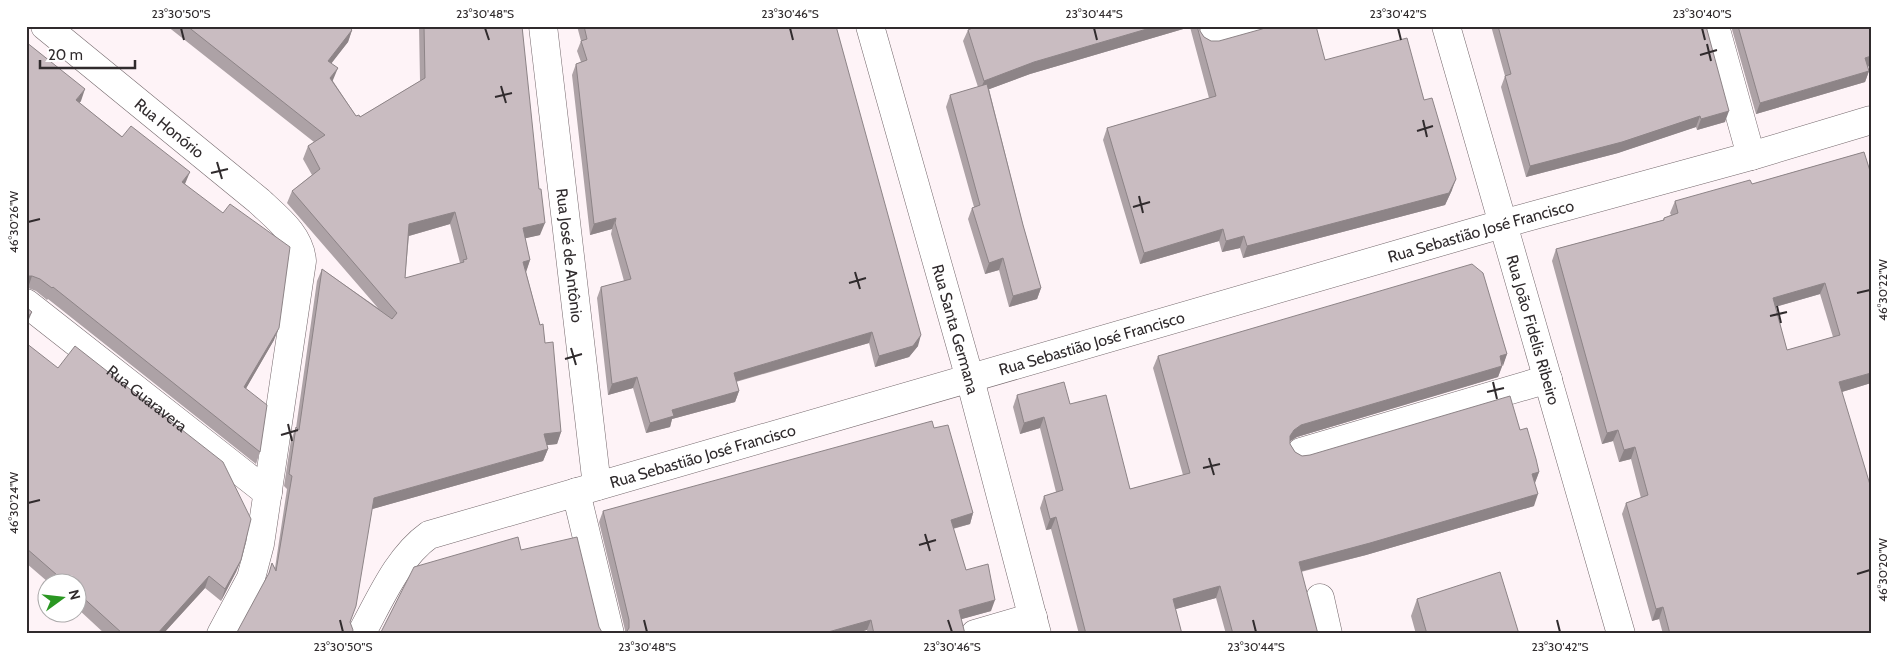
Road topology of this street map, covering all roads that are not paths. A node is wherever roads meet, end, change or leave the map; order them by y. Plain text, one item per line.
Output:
1 (45, 26) edge
2 (543, 26) edge
3 (870, 26) edge
4 (1254, 26) edge
5 (1446, 26) edge
6 (1715, 26) edge
7 (1210, 38) edge
8 (1871, 120) edge
9 (1751, 156) junction
10 (1502, 224) junction
11 (26, 303) edge
12 (970, 379) junction
13 (1548, 379) junction
14 (1301, 452) dead end
15 (587, 489) junction
16 (268, 493) junction
17 (1320, 598) dead end
18 (1035, 625) edge
19 (221, 634) edge
20 (361, 634) edge
21 (610, 634) edge
22 (975, 634) edge
23 (1328, 634) edge
24 (1621, 634) edge

1 - 16 street, Rua Honório
2 - 15 street, Rua José de Antônio
3 - 12 street, Rua Santa Germana
4 - 7 street
5 - 10 street, Rua João Fidelis Ribeiro
6 - 9 street
8 - 9 street, Rua Sebastião José Francisco
9 - 10 street, Rua Sebastião José Francisco
10 - 12 street, Rua Sebastião José Francisco
10 - 13 street, Rua João Fidelis Ribeiro
11 - 16 street, Rua Guaravera
12 - 15 street, Rua Sebastião José Francisco
12 - 18 street, Rua Santa Germana
13 - 14 street
13 - 24 street, Rua João Fidelis Ribeiro
15 - 20 street, Rua Sebastião José Francisco
15 - 21 street, Rua José de Antônio
16 - 19 street
17 - 23 street
18 - 22 street

